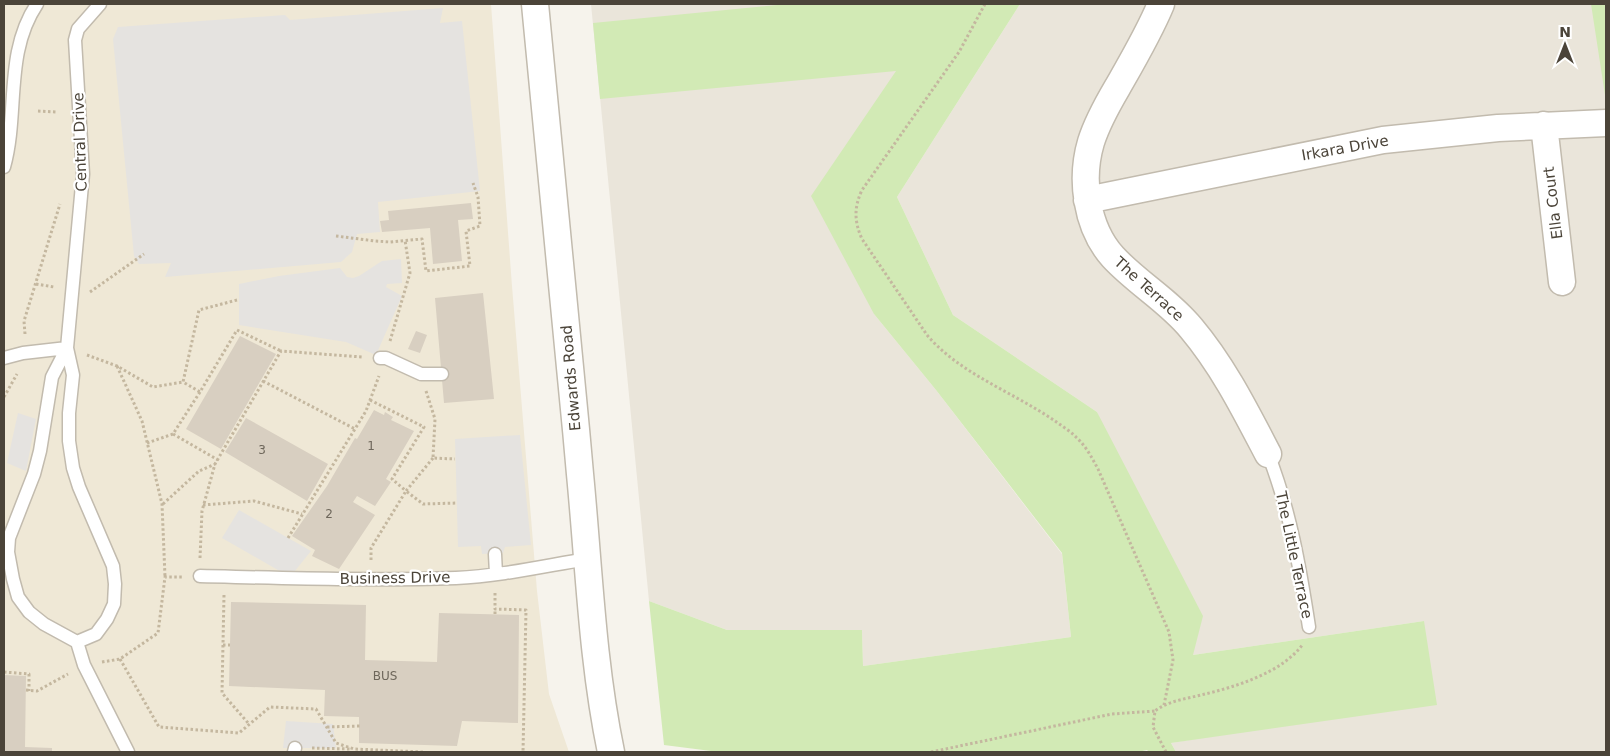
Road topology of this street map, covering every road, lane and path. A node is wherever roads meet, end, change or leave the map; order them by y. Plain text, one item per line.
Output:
1 (37, 4) edge
2 (100, 4) edge
3 (535, 4) edge
4 (985, 4) edge
5 (1161, 4) edge
6 (38, 111) dead end
7 (56, 112) dead end
8 (1606, 123) edge
9 (1544, 125) junction
10 (4, 167) edge
11 (473, 183) dead end
12 (1087, 200) junction
13 (61, 202) dead end
14 (336, 236) dead end
15 (405, 240) junction
16 (1562, 282) dead end
17 (237, 300) dead end
18 (67, 348) junction
19 (280, 351) junction
20 (23, 353) junction
21 (4, 358) edge
22 (383, 358) junction
23 (117, 366) junction
24 (420, 374) junction
25 (442, 374) dead end
26 (263, 381) junction
27 (183, 382) junction
28 (200, 392) junction
29 (4, 397) edge
30 (370, 400) junction
31 (355, 429) junction
32 (173, 434) junction
33 (147, 443) junction
34 (1268, 454) joint
35 (433, 458) junction
36 (455, 459) dead end
37 (216, 462) junction
38 (406, 491) junction
39 (457, 503) dead end
40 (162, 504) junction
41 (203, 505) junction
42 (302, 514) junction
43 (288, 538) dead end
44 (495, 554) dead end
45 (587, 559) junction
46 (496, 574) junction
47 (200, 576) junction
48 (165, 577) junction
49 (224, 577) junction
50 (371, 578) junction
51 (495, 609) junction
52 (495, 614) dead end
53 (1309, 627) joint
54 (77, 642) junction
55 (224, 645) junction
56 (230, 645) dead end
57 (120, 659) junction
58 (84, 665) junction
59 (4, 672) edge
60 (1164, 705) junction
61 (1155, 711) junction
62 (249, 724) junction
63 (360, 726) dead end
64 (326, 727) junction
65 (354, 749) junction
66 (294, 750) edge
67 (128, 752) edge
68 (423, 752) edge
69 (523, 752) edge
70 (611, 752) edge
71 (931, 752) edge
72 (1166, 752) edge

1 - 10 lane
2 - 18 lane, Central Drive
3 - 45 street, Edwards Road
4 - 60 path
5 - 12 street, The Terrace
6 - 7 path
8 - 9 street, Irkara Drive
9 - 12 street, Irkara Drive
9 - 16 street, Ella Court
11 - 15 path
12 - 34 street, The Terrace
13 - 20 path
14 - 15 path
15 - 22 path
17 - 27 path
18 - 20 lane
18 - 23 path
18 - 54 lane, Central Drive
18 - 54 lane, Central Drive
19 - 22 path
19 - 26 path
19 - 28 path
20 - 21 lane
20 - 29 path
22 - 24 lane
22 - 30 path
23 - 27 path
23 - 33 path
24 - 25 lane
24 - 35 path
26 - 31 path
26 - 37 path
27 - 28 path
28 - 32 path
30 - 31 path
30 - 38 path
31 - 42 path
32 - 33 path
32 - 37 path
33 - 40 path
34 - 53 lane, The Little Terrace
35 - 36 path
35 - 38 path
37 - 40 path
37 - 41 path
38 - 39 path
38 - 50 path
40 - 48 path
41 - 42 path
41 - 47 path
42 - 43 path
44 - 46 lane
45 - 46 lane, Business Drive
45 - 70 street, Edwards Road
46 - 50 lane, Business Drive
46 - 51 path
47 - 48 path
47 - 49 lane, Business Drive
48 - 57 path
49 - 50 lane, Business Drive
49 - 55 path
51 - 52 path
51 - 69 path
53 - 60 path
54 - 58 lane
55 - 56 path
55 - 62 path
57 - 58 path
57 - 62 path
58 - 59 path
58 - 67 lane
60 - 61 path
61 - 71 path
61 - 72 path
62 - 64 path
63 - 64 path
64 - 65 path
65 - 66 path
65 - 68 path

